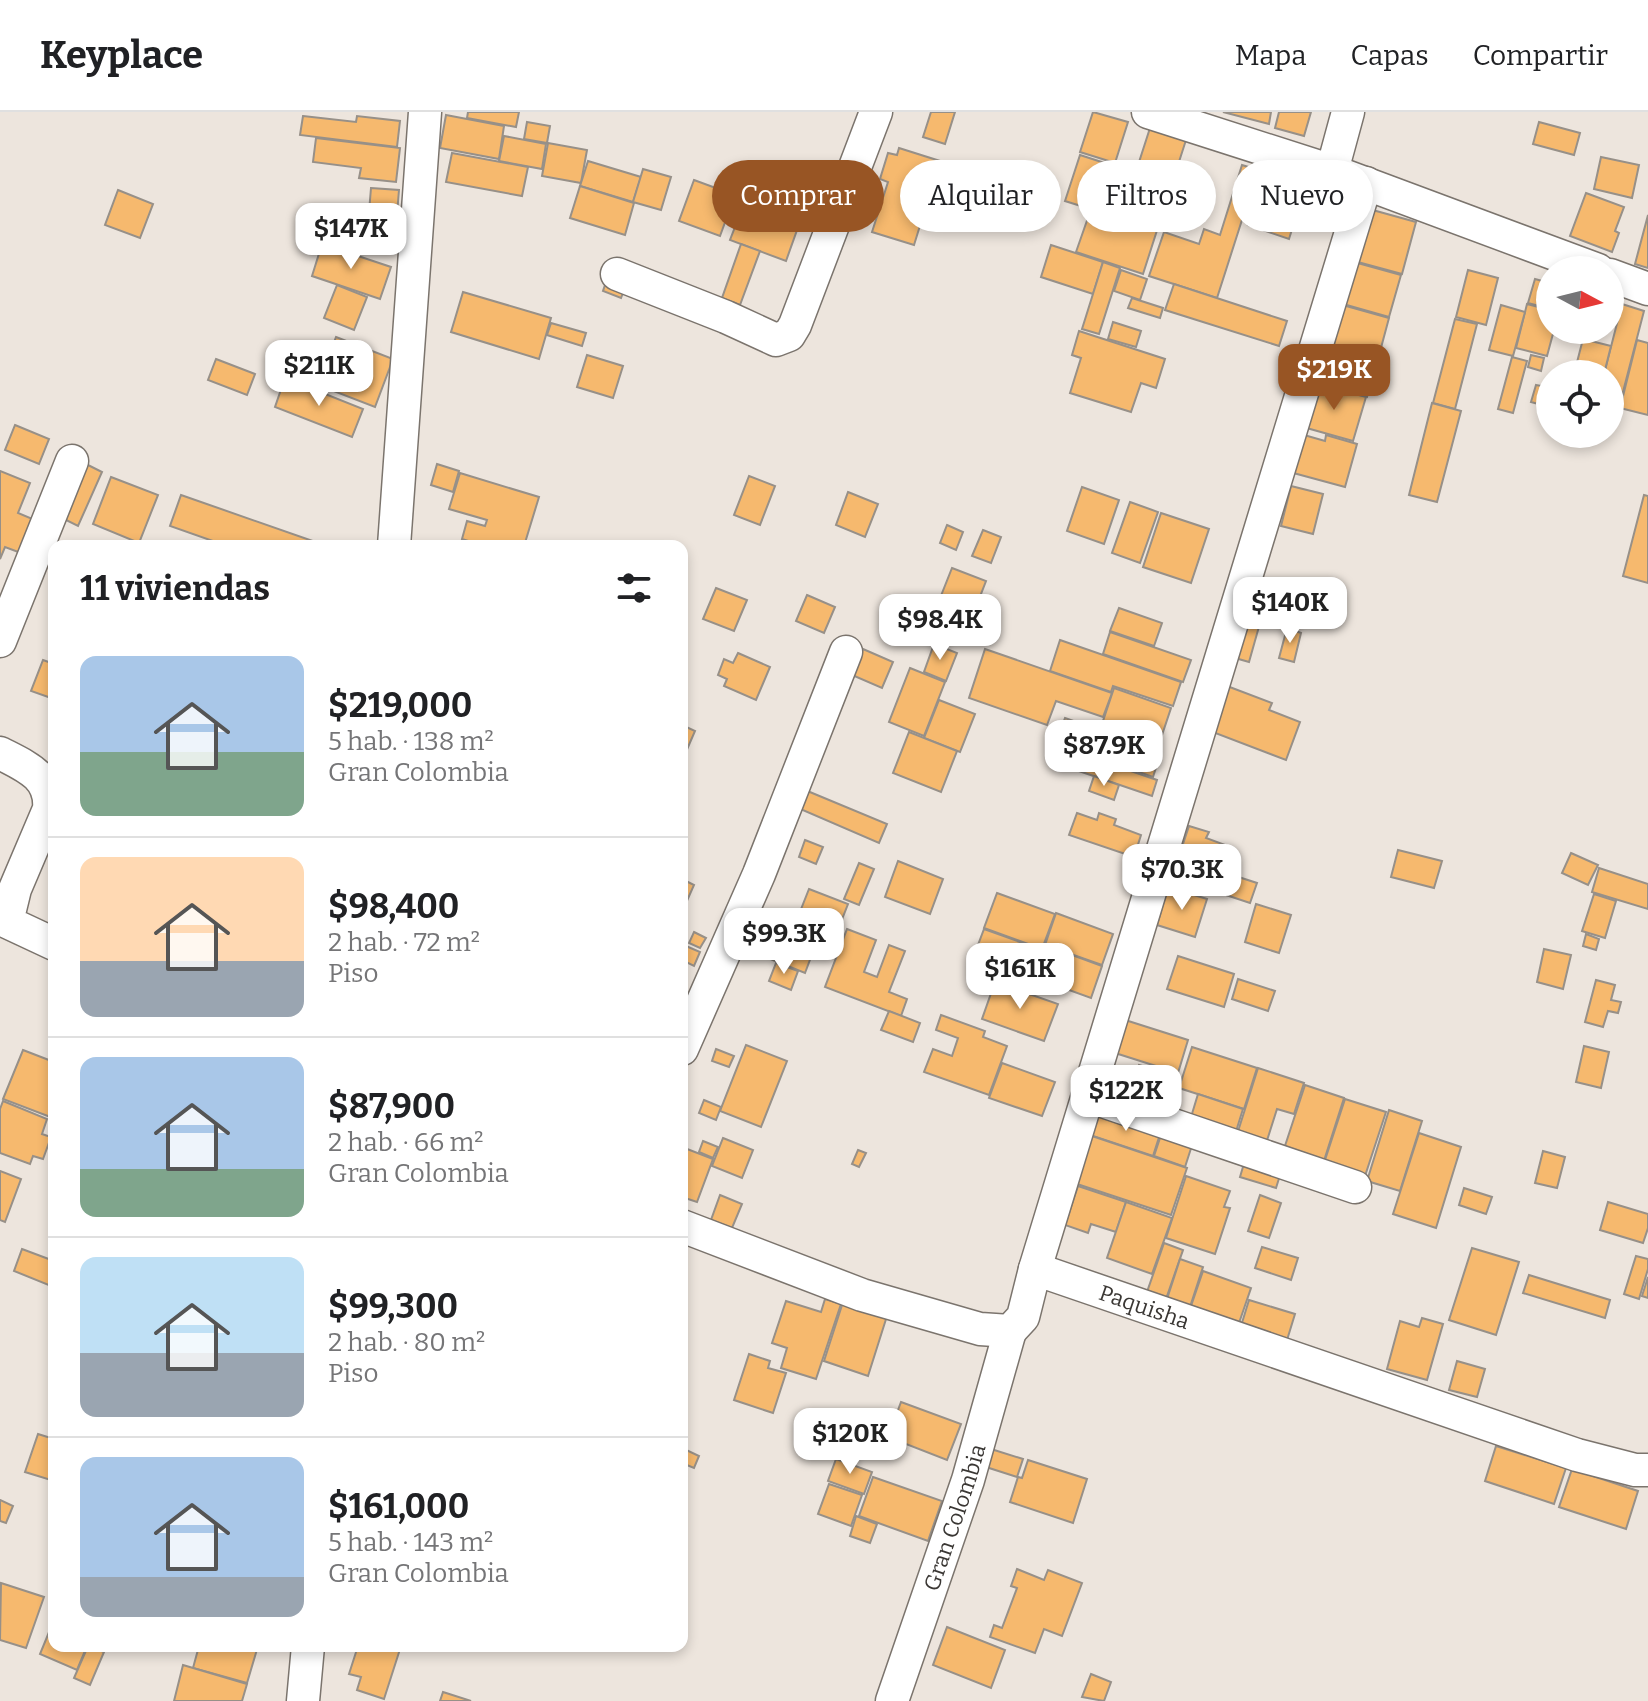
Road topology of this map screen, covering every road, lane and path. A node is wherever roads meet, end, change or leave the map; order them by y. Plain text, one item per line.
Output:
1 (425, 112) edge
2 (876, 112) edge
3 (1148, 112) edge
4 (1348, 112) edge
5 (1199, 120) edge
6 (1303, 160) edge
7 (1335, 160) edge
8 (1373, 186) edge
9 (1351, 232) edge
10 (1561, 256) edge
11 (617, 274) dead end
12 (1624, 280) edge
13 (1648, 289) edge
14 (72, 461) dead end
15 (394, 540) edge
16 (0, 641) edge
17 (846, 652) dead end
18 (0, 753) edge
19 (48, 793) edge
20 (48, 811) edge
21 (4, 934) edge
22 (48, 943) edge
23 (688, 1035) edge
24 (1088, 1096) junction
25 (1355, 1187) dead end
26 (688, 1228) edge
27 (1035, 1269) junction
28 (1010, 1331) junction
29 (1648, 1470) edge
30 (300, 1652) edge
31 (303, 1701) edge
32 (892, 1701) edge

1 - 15 street
2 - 11 street
3 - 5 street
4 - 7 street
5 - 6 street
8 - 10 street
9 - 24 street
12 - 13 street
14 - 16 street
17 - 23 street
18 - 19 street
20 - 21 street
21 - 22 street
24 - 25 street
24 - 27 street
26 - 28 street
27 - 28 street
27 - 29 street, Paquisha
28 - 32 street, Gran Colombia
30 - 31 street

